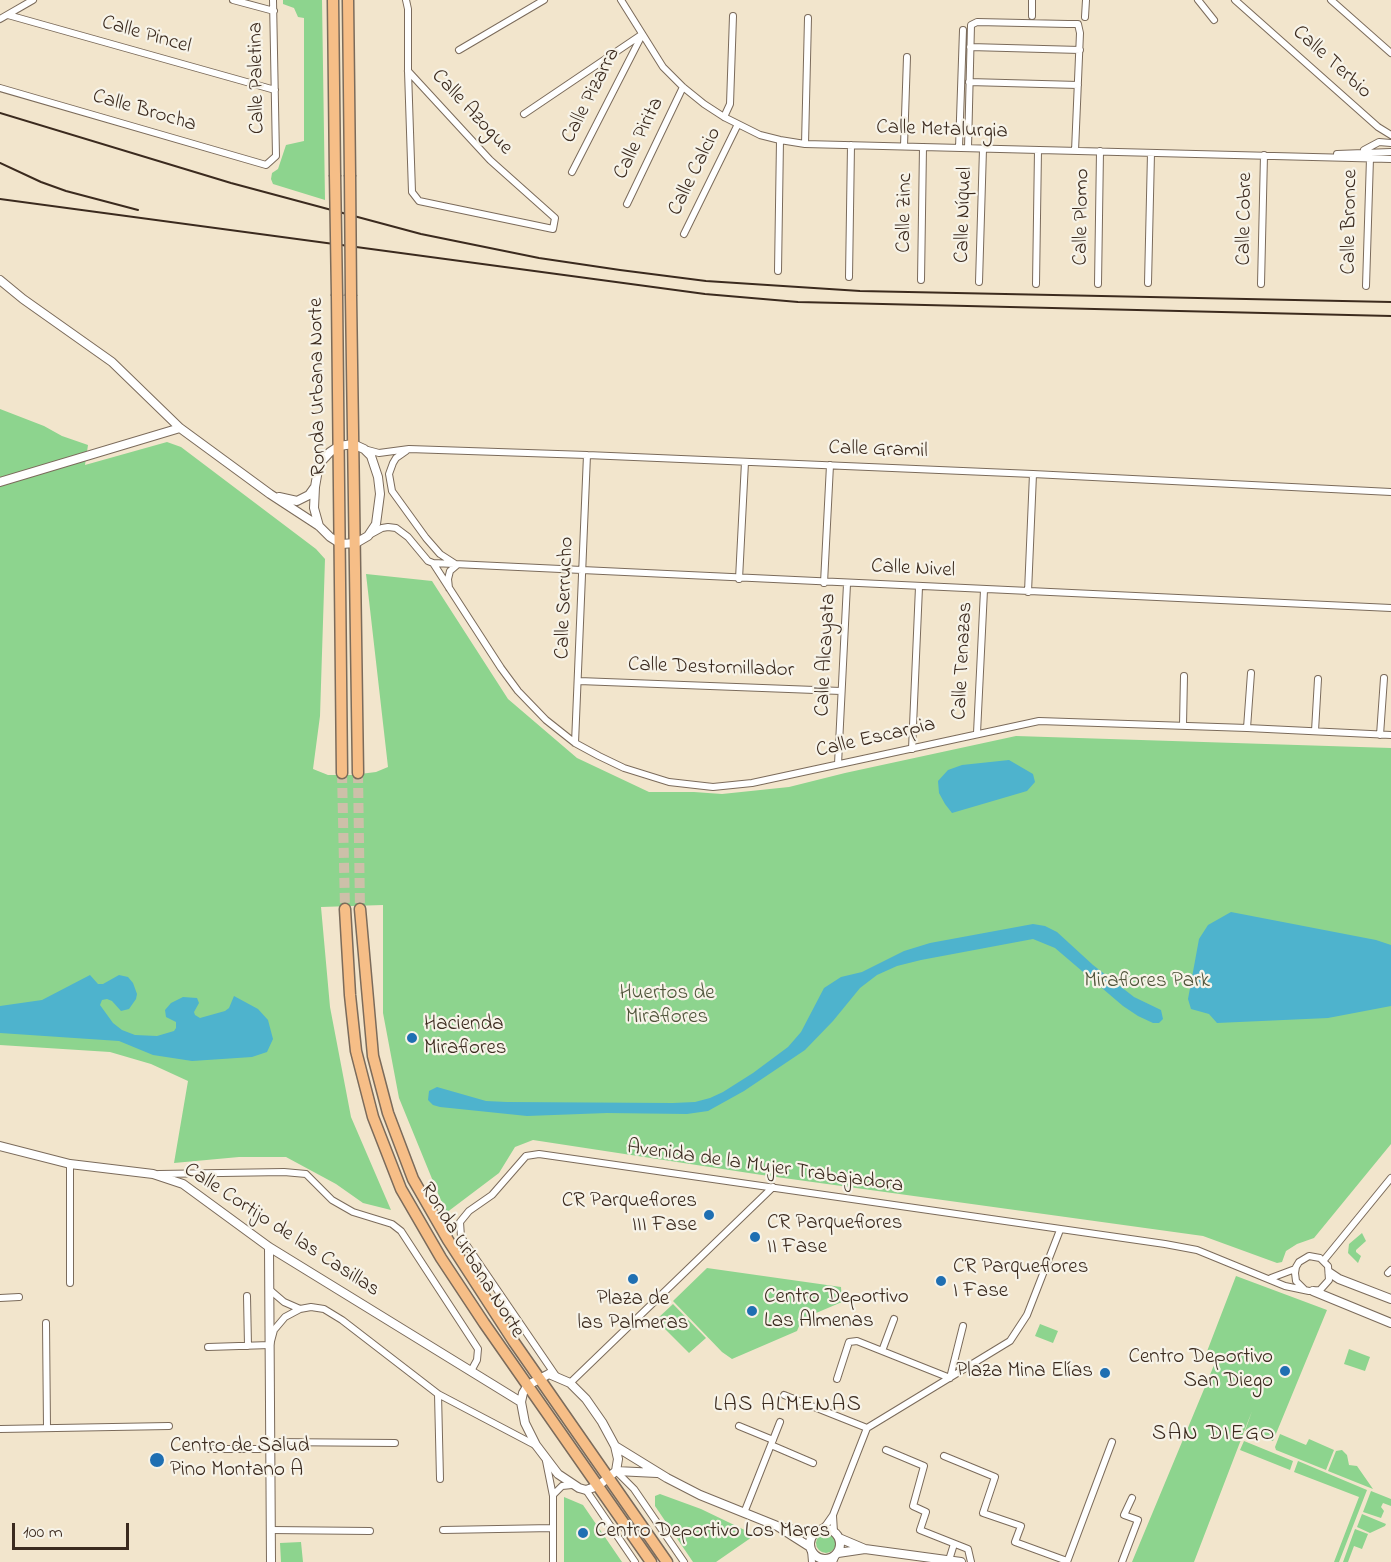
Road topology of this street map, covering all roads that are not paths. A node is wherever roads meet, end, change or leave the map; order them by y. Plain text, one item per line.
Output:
1 (33, 0) edge
2 (234, 0) edge
3 (273, 0) edge
4 (333, 0) edge
5 (348, 0) edge
6 (406, 0) edge
7 (544, 0) edge
8 (1032, 0) edge
9 (1086, 0) edge
10 (1198, 0) edge
11 (1235, 0) edge
12 (1331, 0) edge
13 (624, 2) edge
14 (274, 11) junction
15 (8, 15) junction
16 (734, 16) dead end
17 (1032, 16) dead end
18 (1086, 17) dead end
19 (808, 18) dead end
20 (0, 19) edge
21 (1214, 20) dead end
22 (963, 30) dead end
23 (642, 35) junction
24 (970, 47) junction
25 (459, 50) dead end
26 (1080, 50) junction
27 (1391, 53) edge
28 (907, 57) dead end
29 (408, 71) junction
30 (969, 82) junction
31 (1078, 85) junction
32 (683, 87) junction
33 (0, 88) edge
34 (275, 90) junction
35 (524, 114) dead end
36 (724, 117) junction
37 (738, 124) junction
38 (1378, 128) junction
39 (1391, 135) edge
40 (780, 140) junction
41 (1379, 142) junction
42 (1391, 142) edge
43 (805, 144) junction
44 (851, 145) junction
45 (904, 146) junction
46 (923, 147) junction
47 (959, 148) junction
48 (968, 148) junction
49 (983, 149) junction
50 (1038, 150) junction
51 (1075, 151) junction
52 (1100, 151) junction
53 (1151, 153) junction
54 (1358, 153) junction
55 (1264, 155) junction
56 (1391, 155) edge
57 (276, 156) joint
58 (1322, 156) junction
59 (1369, 159) junction
60 (572, 172) dead end
61 (627, 204) dead end
62 (684, 234) dead end
63 (778, 271) dead end
64 (849, 277) dead end
65 (0, 280) edge
66 (921, 280) dead end
67 (979, 282) dead end
68 (1148, 283) dead end
69 (1036, 284) dead end
70 (1098, 284) dead end
71 (1261, 284) dead end
72 (1366, 286) dead end
73 (180, 428) junction
74 (339, 446) junction
75 (358, 446) junction
76 (409, 449) junction
77 (587, 455) junction
78 (745, 462) junction
79 (830, 465) junction
80 (1033, 474) junction
81 (0, 482) edge
82 (315, 487) junction
83 (1391, 492) edge
84 (270, 494) junction
85 (319, 526) junction
86 (368, 536) junction
87 (356, 543) junction
88 (341, 544) junction
89 (433, 563) junction
90 (457, 565) junction
91 (584, 571) junction
92 (739, 579) junction
93 (824, 583) junction
94 (847, 584) junction
95 (919, 587) junction
96 (449, 590) junction
97 (984, 590) junction
98 (1028, 592) junction
99 (1391, 609) edge
100 (1251, 673) dead end
101 (1184, 676) dead end
102 (1384, 678) dead end
103 (1318, 679) dead end
104 (579, 681) junction
105 (841, 691) junction
106 (1183, 725) junction
107 (1247, 728) junction
108 (1315, 731) junction
109 (977, 733) junction
110 (1380, 735) junction
111 (1391, 735) edge
112 (575, 743) junction
113 (912, 749) junction
114 (838, 764) junction
115 (342, 773) tunnel mouth
116 (358, 773) tunnel mouth
117 (345, 909) tunnel mouth
118 (360, 909) tunnel mouth
119 (0, 1146) edge
120 (70, 1164) junction
121 (153, 1174) junction
122 (1391, 1178) edge
123 (773, 1187) junction
124 (1060, 1230) junction
125 (269, 1247) junction
126 (1324, 1260) junction
127 (1295, 1269) junction
128 (1330, 1273) junction
129 (1271, 1278) junction
130 (70, 1283) dead end
131 (270, 1290) junction
132 (1309, 1291) junction
133 (247, 1296) dead end
134 (0, 1298) edge
135 (19, 1298) dead end
136 (1391, 1299) edge
137 (300, 1309) junction
138 (894, 1319) dead end
139 (46, 1323) dead end
140 (1391, 1323) edge
141 (963, 1326) dead end
142 (248, 1346) junction
143 (270, 1346) junction
144 (208, 1347) dead end
145 (882, 1351) junction
146 (471, 1371) junction
147 (556, 1377) junction
148 (540, 1378) junction
149 (950, 1378) junction
150 (837, 1379) dead end
151 (570, 1383) junction
152 (528, 1385) junction
153 (438, 1394) junction
154 (783, 1395) dead end
155 (521, 1402) junction
156 (780, 1422) dead end
157 (169, 1426) dead end
158 (739, 1426) dead end
159 (46, 1428) junction
160 (867, 1428) junction
161 (0, 1429) edge
162 (772, 1442) junction
163 (1112, 1442) dead end
164 (395, 1443) dead end
165 (270, 1445) junction
166 (536, 1445) junction
167 (615, 1446) junction
168 (209, 1449) dead end
169 (886, 1450) dead end
170 (945, 1456) dead end
171 (546, 1460) junction
172 (813, 1463) dead end
173 (635, 1472) junction
174 (657, 1473) junction
175 (613, 1475) junction
176 (440, 1479) dead end
177 (572, 1485) junction
178 (598, 1486) junction
179 (634, 1489) junction
180 (586, 1490) junction
181 (553, 1496) junction
182 (1132, 1498) dead end
183 (744, 1513) junction
184 (833, 1515) junction
185 (777, 1526) junction
186 (553, 1528) junction
187 (271, 1530) junction
188 (443, 1530) dead end
189 (370, 1531) dead end
190 (818, 1531) junction
191 (837, 1535) junction
192 (954, 1544) junction
193 (811, 1548) junction
194 (865, 1549) junction
195 (1048, 1554) junction
196 (836, 1557) edge
197 (949, 1560) junction
198 (1067, 1561) edge
199 (271, 1562) edge
200 (553, 1562) edge
201 (635, 1562) edge
202 (651, 1562) edge
203 (667, 1562) edge
204 (684, 1562) edge
205 (812, 1562) edge
206 (961, 1562) edge
207 (971, 1562) edge
208 (1044, 1562) edge
209 (1122, 1562) edge

1 - 15 street
2 - 14 street
3 - 14 street, Calle Paletina
4 - 74 main road, Ronda Urbana Norte, bridge
5 - 75 main road, Ronda Urbana Norte, bridge
6 - 29 street, Calle Azogue
7 - 25 street
8 - 17 street
9 - 18 street
10 - 21 street
11 - 38 street, Calle Terbio
12 - 27 street
13 - 23 street, Calle Metalurgia
14 - 34 street, Calle Paletina
15 - 20 street
15 - 34 street, Calle Pincel
16 - 36 street
19 - 43 street
22 - 47 street
23 - 32 street, Calle Metalurgia
23 - 35 street
23 - 60 street, Calle Pizarra
24 - 26 street
24 - 26 street
24 - 30 street
26 - 31 street
28 - 45 street
29 - 29 street, Calle Azogue
30 - 31 street
30 - 48 street
31 - 51 street
32 - 36 street, Calle Metalurgia
32 - 61 street, Calle Pirita
33 - 57 street, Calle Brocha
34 - 57 street, Calle Paletina
36 - 37 street, Calle Metalurgia
37 - 40 street, Calle Metalurgia
37 - 62 street, Calle Calcio
38 - 39 street, Calle Terbio
38 - 41 street
40 - 43 street, Calle Metalurgia
40 - 63 street
41 - 42 street
41 - 54 street
43 - 44 street, Calle Metalurgia
44 - 45 street, Calle Metalurgia
44 - 64 street
45 - 46 street, Calle Metalurgia
46 - 47 street, Calle Metalurgia
46 - 66 street, Calle Zinc
47 - 48 street, Calle Metalurgia
48 - 49 street, Calle Metalurgia
49 - 50 street, Calle Metalurgia
49 - 67 street, Calle Níquel
50 - 51 street, Calle Metalurgia
50 - 69 street
51 - 52 street, Calle Metalurgia
52 - 53 street, Calle Metalurgia
52 - 70 street, Calle Plomo
53 - 55 street, Calle Metalurgia
53 - 68 street
54 - 56 street, Calle Metalurgia
54 - 58 street, Calle Metalurgia
55 - 58 street, Calle Metalurgia
55 - 71 street, Calle Cobre
56 - 59 street, Calle Metalurgia
58 - 59 street, Calle Metalurgia
59 - 72 street, Calle Bronce
65 - 73 street
73 - 81 street
73 - 84 street
74 - 75 street
74 - 82 street
74 - 88 main road, Ronda Urbana Norte
75 - 76 street, Calle Gramil
75 - 86 street
75 - 87 main road, Ronda Urbana Norte
76 - 77 street, Calle Gramil
76 - 90 street
77 - 78 street, Calle Gramil
77 - 91 street, Calle Serrucho
78 - 79 street, Calle Gramil
78 - 92 street
79 - 80 street, Calle Gramil
79 - 93 street
80 - 83 street, Calle Gramil
80 - 98 street
82 - 84 street
82 - 85 street
84 - 85 street
85 - 88 street
86 - 87 street
86 - 89 street, Calle Escarpia
87 - 88 street
87 - 116 main road, Ronda Urbana Norte
88 - 115 main road, Ronda Urbana Norte
89 - 90 street, Calle Nivel
89 - 96 street, Calle Escarpia
90 - 91 street, Calle Nivel
90 - 96 street
91 - 92 street, Calle Nivel
91 - 104 street, Calle Serrucho
92 - 93 street, Calle Nivel
93 - 94 street, Calle Nivel
94 - 95 street, Calle Nivel
94 - 105 street, Calle Alcayata
95 - 97 street, Calle Nivel
95 - 113 street
96 - 112 street, Calle Escarpia
97 - 98 street, Calle Nivel
97 - 109 street, Calle Tenazas
98 - 99 street, Calle Nivel
100 - 107 street
101 - 106 street
102 - 110 street
103 - 108 street
104 - 105 street, Calle Destornillador
104 - 112 street, Calle Serrucho
105 - 114 street, Calle Alcayata
106 - 107 street, Calle Escarpia
106 - 109 street, Calle Escarpia
107 - 108 street, Calle Escarpia
108 - 110 street, Calle Escarpia
109 - 113 street, Calle Escarpia
110 - 111 street, Calle Escarpia
112 - 114 street, Calle Escarpia
113 - 114 street, Calle Escarpia
117 - 152 main road, Ronda Urbana Norte
118 - 148 main road, Ronda Urbana Norte
119 - 120 street, Calle Cortijo de las Casillas
120 - 121 street, Calle Cortijo de las Casillas
120 - 130 street
121 - 125 street, Calle Cortijo de las Casillas
121 - 146 street
122 - 126 street
123 - 124 street, Avenida de la Mujer Trabajadora
123 - 147 street, Avenida de la Mujer Trabajadora
123 - 151 street
124 - 129 street, Avenida de la Mujer Trabajadora
124 - 149 street
125 - 131 street
125 - 146 street, Calle Cortijo de las Casillas
126 - 127 street
126 - 128 street
127 - 129 street
127 - 132 street
128 - 132 street
128 - 136 street
129 - 132 street, Avenida de la Mujer Trabajadora
131 - 137 street
131 - 143 street
132 - 140 street, Avenida de la Mujer Trabajadora
133 - 142 street
134 - 135 street
137 - 143 street
137 - 153 street
138 - 145 street
139 - 159 street
141 - 149 street
142 - 143 street
142 - 144 street
143 - 165 street
145 - 149 street
145 - 150 street
146 - 155 street, Calle Cortijo de las Casillas
147 - 148 street
147 - 151 street
148 - 152 street
148 - 175 main road, Ronda Urbana Norte
149 - 160 street
151 - 167 street
152 - 155 street
152 - 178 main road, Ronda Urbana Norte
153 - 166 street
153 - 176 street
154 - 160 street
155 - 166 street
156 - 162 street
157 - 159 street
158 - 162 street
159 - 161 street
160 - 184 street
162 - 172 street
162 - 183 street
163 - 198 street
164 - 165 street
165 - 168 street
165 - 187 street
166 - 171 street
167 - 174 street
167 - 175 street
169 - 192 street
170 - 195 street
171 - 177 street
171 - 181 street
173 - 174 street
173 - 175 street
173 - 179 street
174 - 183 street
175 - 178 street
175 - 179 street
175 - 203 main road, Ronda Urbana Norte
177 - 180 street
177 - 181 street
178 - 180 street
178 - 202 main road, Ronda Urbana Norte
179 - 204 street
180 - 201 street
181 - 186 street
182 - 209 street
183 - 185 street
184 - 190 street
184 - 191 street
185 - 190 street
185 - 193 street
186 - 188 street
186 - 200 street
187 - 189 street
187 - 199 street
190 - 191 street
190 - 193 street
191 - 194 street
191 - 196 street
192 - 197 street
192 - 207 street
193 - 196 street
193 - 205 street
194 - 196 street
194 - 197 street
195 - 198 street
195 - 208 street
197 - 206 street

